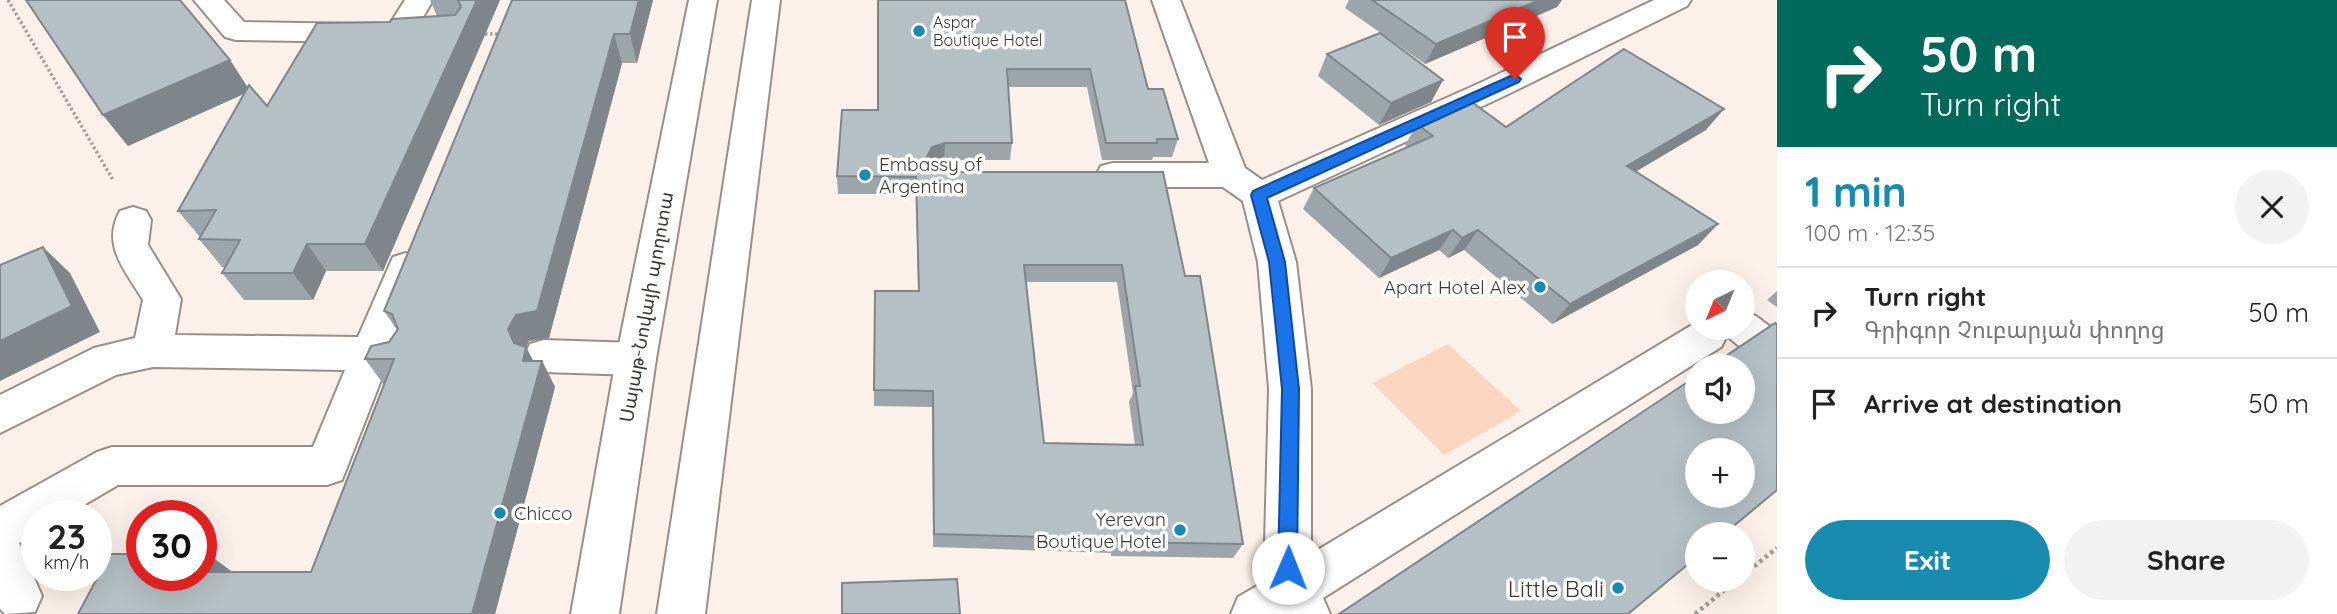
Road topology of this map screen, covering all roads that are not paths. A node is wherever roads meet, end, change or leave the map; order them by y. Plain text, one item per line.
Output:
1 (208, 0) edge
2 (419, 0) edge
3 (703, 0) edge
4 (766, 0) edge
5 (1166, 0) edge
6 (1677, 0) edge
7 (399, 33) junction
8 (465, 34) edge
9 (1081, 175) edge
10 (1244, 185) junction
11 (133, 220) dead end
12 (418, 239) edge
13 (1755, 337) edge
14 (1701, 340) edge
15 (153, 351) junction
16 (383, 354) junction
17 (1777, 354) edge
18 (544, 356) dead end
19 (636, 359) junction
20 (0, 415) edge
21 (0, 530) edge
22 (0, 553) edge
23 (18, 596) dead end
24 (1283, 607) edge
25 (595, 614) edge
26 (681, 614) edge

1 - 7 street
2 - 7 street
3 - 19 street, Սայաթ-Նովայի պողոտա
4 - 26 street
5 - 10 street
6 - 10 street
7 - 8 street
9 - 10 street
10 - 24 street
11 - 15 street
12 - 16 street
13 - 17 street
14 - 24 street
15 - 16 street
15 - 20 street
16 - 21 street
18 - 19 street
19 - 25 street, Սայաթ-Նովայի պողոտա
22 - 23 street

